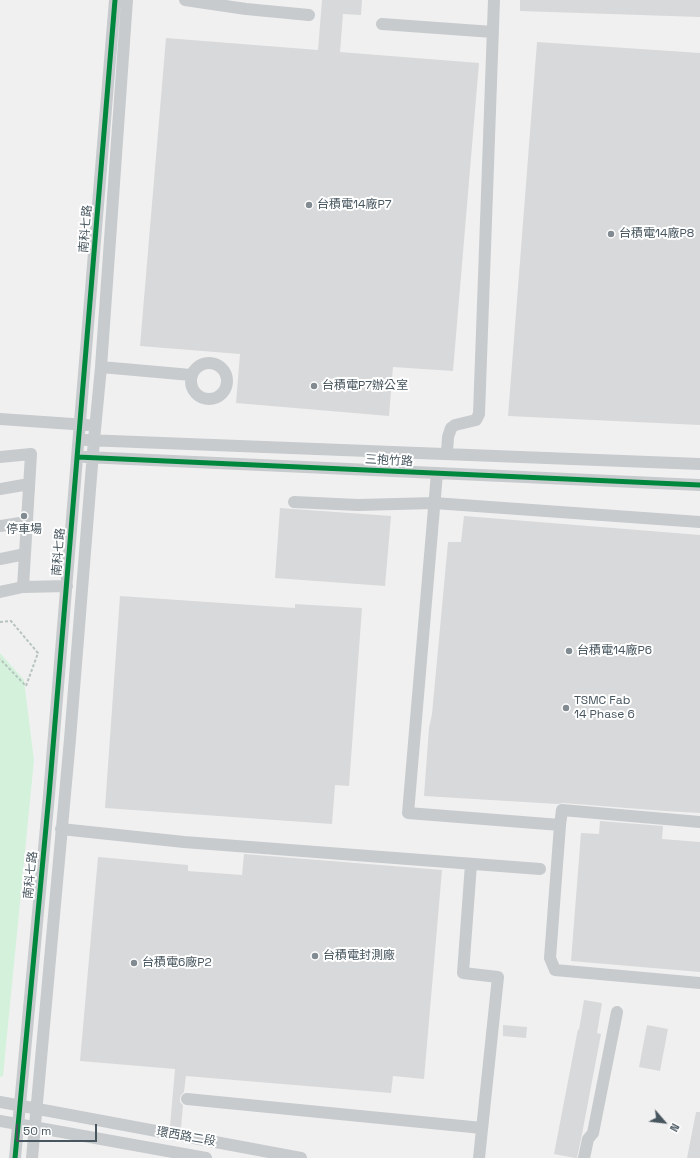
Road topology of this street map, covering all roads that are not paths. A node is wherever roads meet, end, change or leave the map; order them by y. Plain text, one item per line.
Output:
1 (115, 0) edge
2 (127, 0) edge
3 (185, 0) edge
4 (494, 0) edge
5 (247, 5) edge
6 (309, 15) dead end
7 (382, 24) dead end
8 (492, 32) junction
9 (101, 367) junction
10 (191, 375) dead end
11 (0, 419) edge
12 (80, 425) junction
13 (95, 426) junction
14 (78, 439) junction
15 (94, 440) junction
16 (447, 453) junction
17 (0, 457) edge
18 (77, 457) junction
19 (92, 458) junction
20 (700, 464) edge
21 (437, 473) junction
22 (29, 484) junction
23 (700, 485) edge
24 (0, 489) edge
25 (294, 502) dead end
26 (434, 503) junction
27 (26, 522) junction
28 (700, 522) edge
29 (0, 526) edge
30 (25, 554) junction
31 (0, 559) edge
32 (66, 586) junction
33 (23, 587) junction
34 (0, 592) edge
35 (49, 795) junction
36 (65, 796) junction
37 (700, 822) edge
38 (560, 825) junction
39 (61, 829) junction
40 (471, 864) junction
41 (540, 869) dead end
42 (700, 983) edge
43 (617, 1012) dead end
44 (187, 1099) dead end
45 (0, 1102) edge
46 (19, 1106) junction
47 (36, 1110) junction
48 (0, 1121) edge
49 (18, 1124) junction
50 (35, 1128) junction
51 (482, 1128) junction
52 (15, 1158) edge
53 (32, 1158) edge
54 (206, 1158) edge
55 (301, 1158) edge
56 (479, 1158) edge
57 (584, 1158) edge

1 - 12 street, 南科七路
2 - 9 street, 南科七路
3 - 5 street
4 - 8 street
5 - 6 street
7 - 8 street
8 - 16 street
9 - 10 street
9 - 13 street, 南科七路
11 - 12 street
12 - 13 street
12 - 14 street, 南科七路
13 - 15 street, 南科七路
14 - 15 street, 三抱竹路
14 - 18 street, 南科七路
15 - 16 street, 三抱竹路
15 - 19 street, 南科七路
16 - 20 street, 三抱竹路
17 - 22 street
18 - 19 street, 三抱竹路
18 - 32 street, 南科七路
19 - 21 street, 三抱竹路
19 - 36 street, 南科七路
21 - 23 street, 三抱竹路
21 - 26 street
22 - 24 street
22 - 27 street
25 - 26 street
26 - 28 street
26 - 38 street
27 - 29 street
27 - 30 street
30 - 31 street
30 - 33 street
32 - 33 street
32 - 35 street, 南科七路
33 - 34 street
35 - 36 street
35 - 46 street, 南科七路
36 - 39 street, 南科七路
37 - 38 street
38 - 42 street
39 - 40 street
39 - 47 street, 南科七路
40 - 41 street
40 - 51 street
43 - 57 street
44 - 51 street
45 - 46 street, 環西路二段
46 - 47 street, 環西路二段
46 - 49 street, 南科七路
47 - 50 street, 南科七路
47 - 55 street, 環西路二段
48 - 49 street
49 - 50 street, 環西路二段
49 - 52 street
50 - 53 street, 南科七路
50 - 54 street, 環西路二段
51 - 56 street

